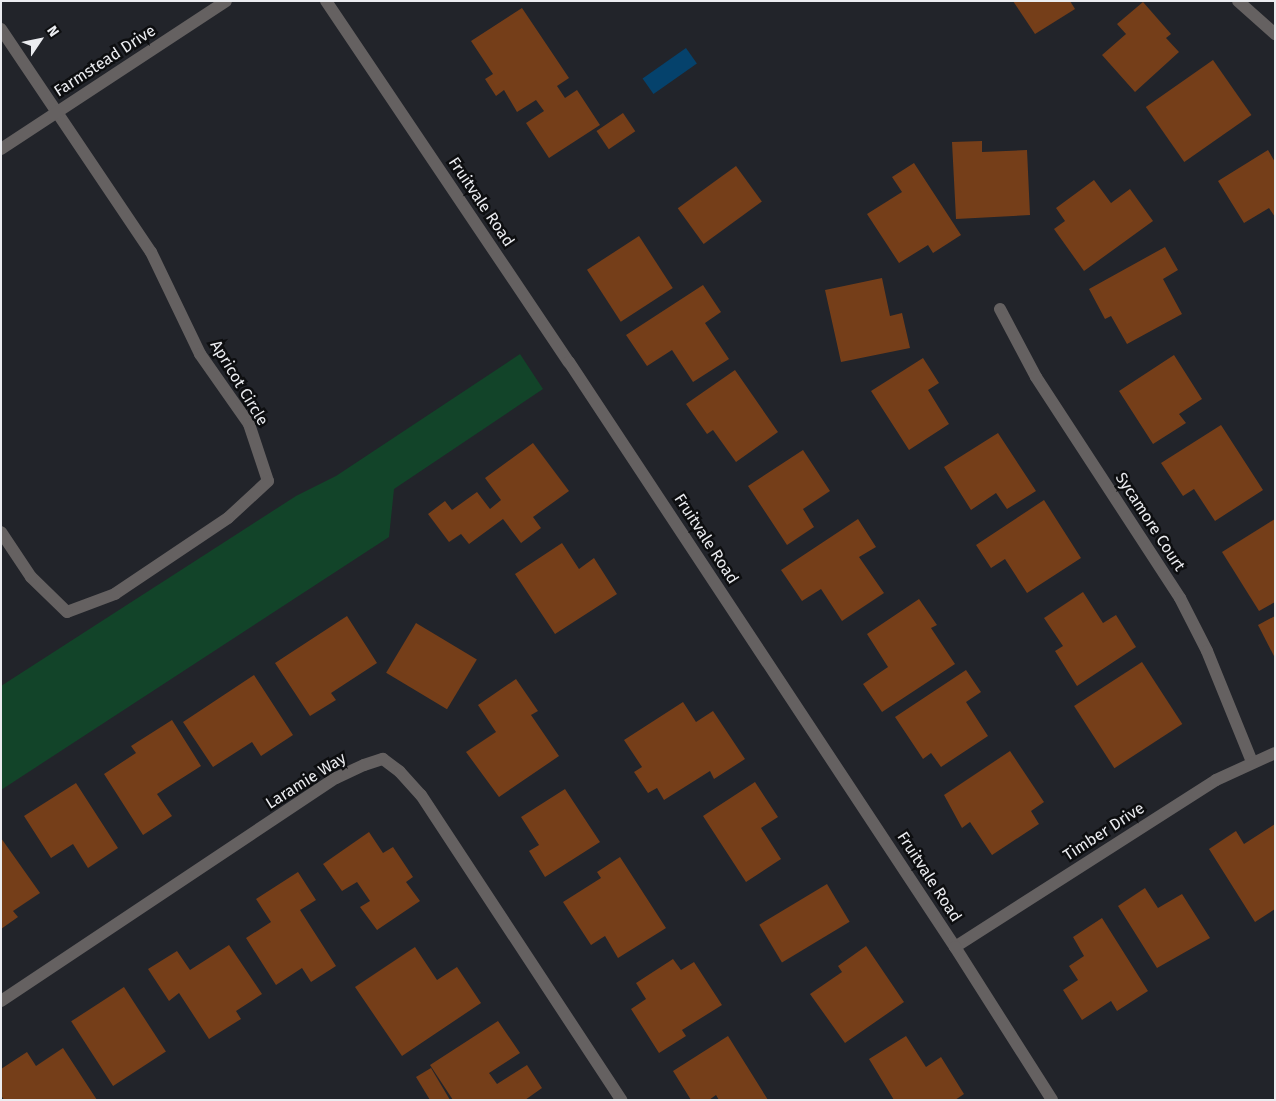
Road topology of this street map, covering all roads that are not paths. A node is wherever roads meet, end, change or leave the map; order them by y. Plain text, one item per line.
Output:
1 (226, 1) edge
2 (326, 1) edge
3 (1238, 1) edge
4 (1, 29) edge
5 (1275, 34) edge
6 (57, 112) junction
7 (1, 149) edge
8 (1000, 309) dead end
9 (1, 532) edge
10 (1275, 753) edge
11 (1252, 762) junction
12 (955, 947) junction
13 (1, 1001) edge
14 (621, 1100) edge
15 (1052, 1100) edge

1 - 6 street, Farmstead Drive
2 - 12 street, Fruitvale Road
3 - 5 street
4 - 6 street
6 - 7 street, Farmstead Drive
6 - 9 street, Apricot Circle
8 - 11 street, Sycamore Court
10 - 11 street, Timber Drive
11 - 12 street, Timber Drive
12 - 15 street, Fruitvale Road
13 - 14 street, Laramie Way

